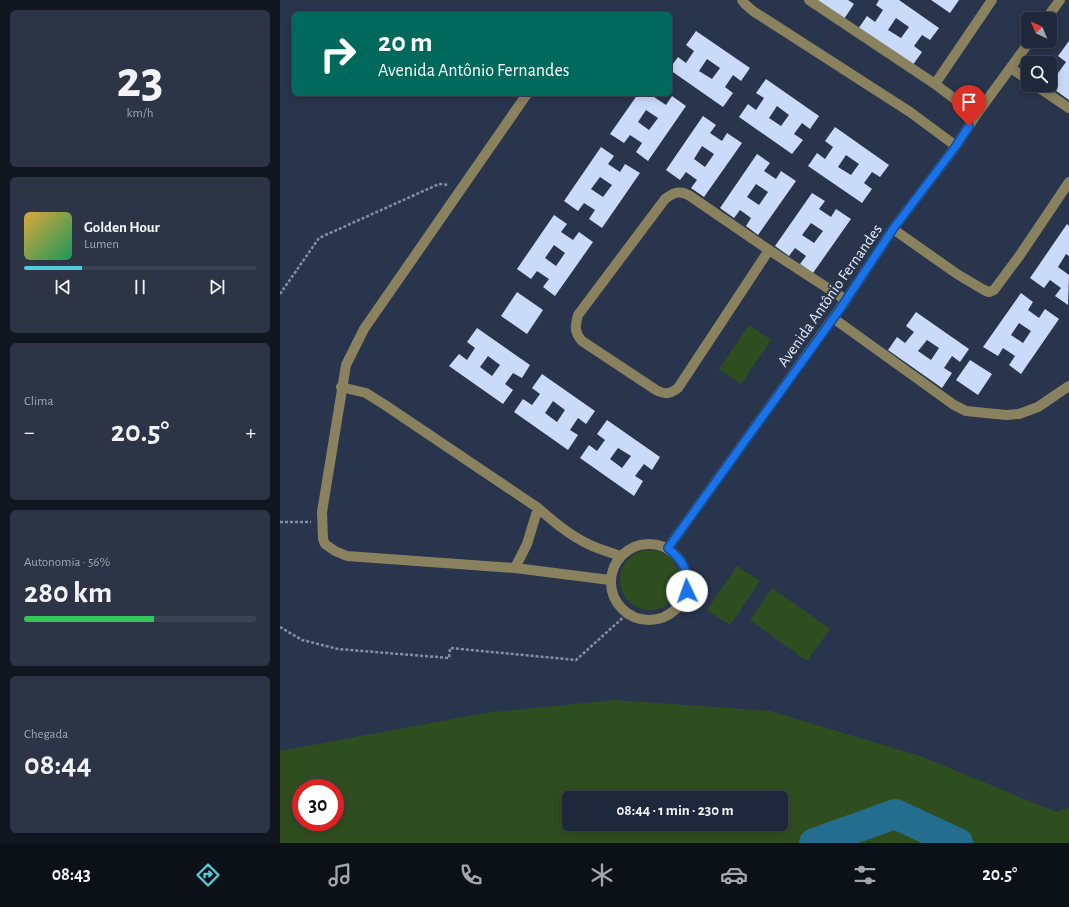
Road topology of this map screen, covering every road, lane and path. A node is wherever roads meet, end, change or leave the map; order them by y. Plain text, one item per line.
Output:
1 (742, 0) edge
2 (809, 0) edge
3 (992, 0) edge
4 (1060, 0) edge
5 (1051, 12) edge
6 (1025, 48) edge
7 (1011, 68) junction
8 (1021, 75) edge
9 (935, 84) junction
10 (1045, 92) edge
11 (526, 96) edge
12 (1069, 108) edge
13 (976, 115) junction
14 (956, 146) junction
15 (1069, 182) edge
16 (462, 186) junction
17 (893, 229) junction
18 (769, 250) junction
19 (280, 294) edge
20 (846, 300) junction
21 (833, 318) junction
22 (1069, 386) edge
23 (341, 387) junction
24 (538, 508) junction
25 (280, 522) edge
26 (321, 522) junction
27 (668, 548) junction
28 (620, 556) junction
29 (515, 568) junction
30 (610, 580) junction
31 (627, 614) junction
32 (280, 627) edge

1 - 14 street
2 - 9 street
3 - 9 street
4 - 5 street
6 - 7 street, Avenida Antônio Fernandes
7 - 8 street
7 - 13 street, Avenida Antônio Fernandes
9 - 13 street
10 - 12 street
11 - 16 street
13 - 14 street, Avenida Antônio Fernandes
14 - 17 street, Avenida Antônio Fernandes
15 - 17 street
16 - 19 path
16 - 23 street
17 - 20 street, Avenida Antônio Fernandes
18 - 18 street
18 - 20 street
20 - 21 street, Avenida Antônio Fernandes
21 - 22 street
21 - 27 street, Avenida Antônio Fernandes
23 - 24 street
23 - 26 street
24 - 28 street
24 - 29 street
25 - 26 path
26 - 29 street
27 - 28 street
27 - 31 street
28 - 30 street
29 - 30 street
30 - 31 street
31 - 32 path

